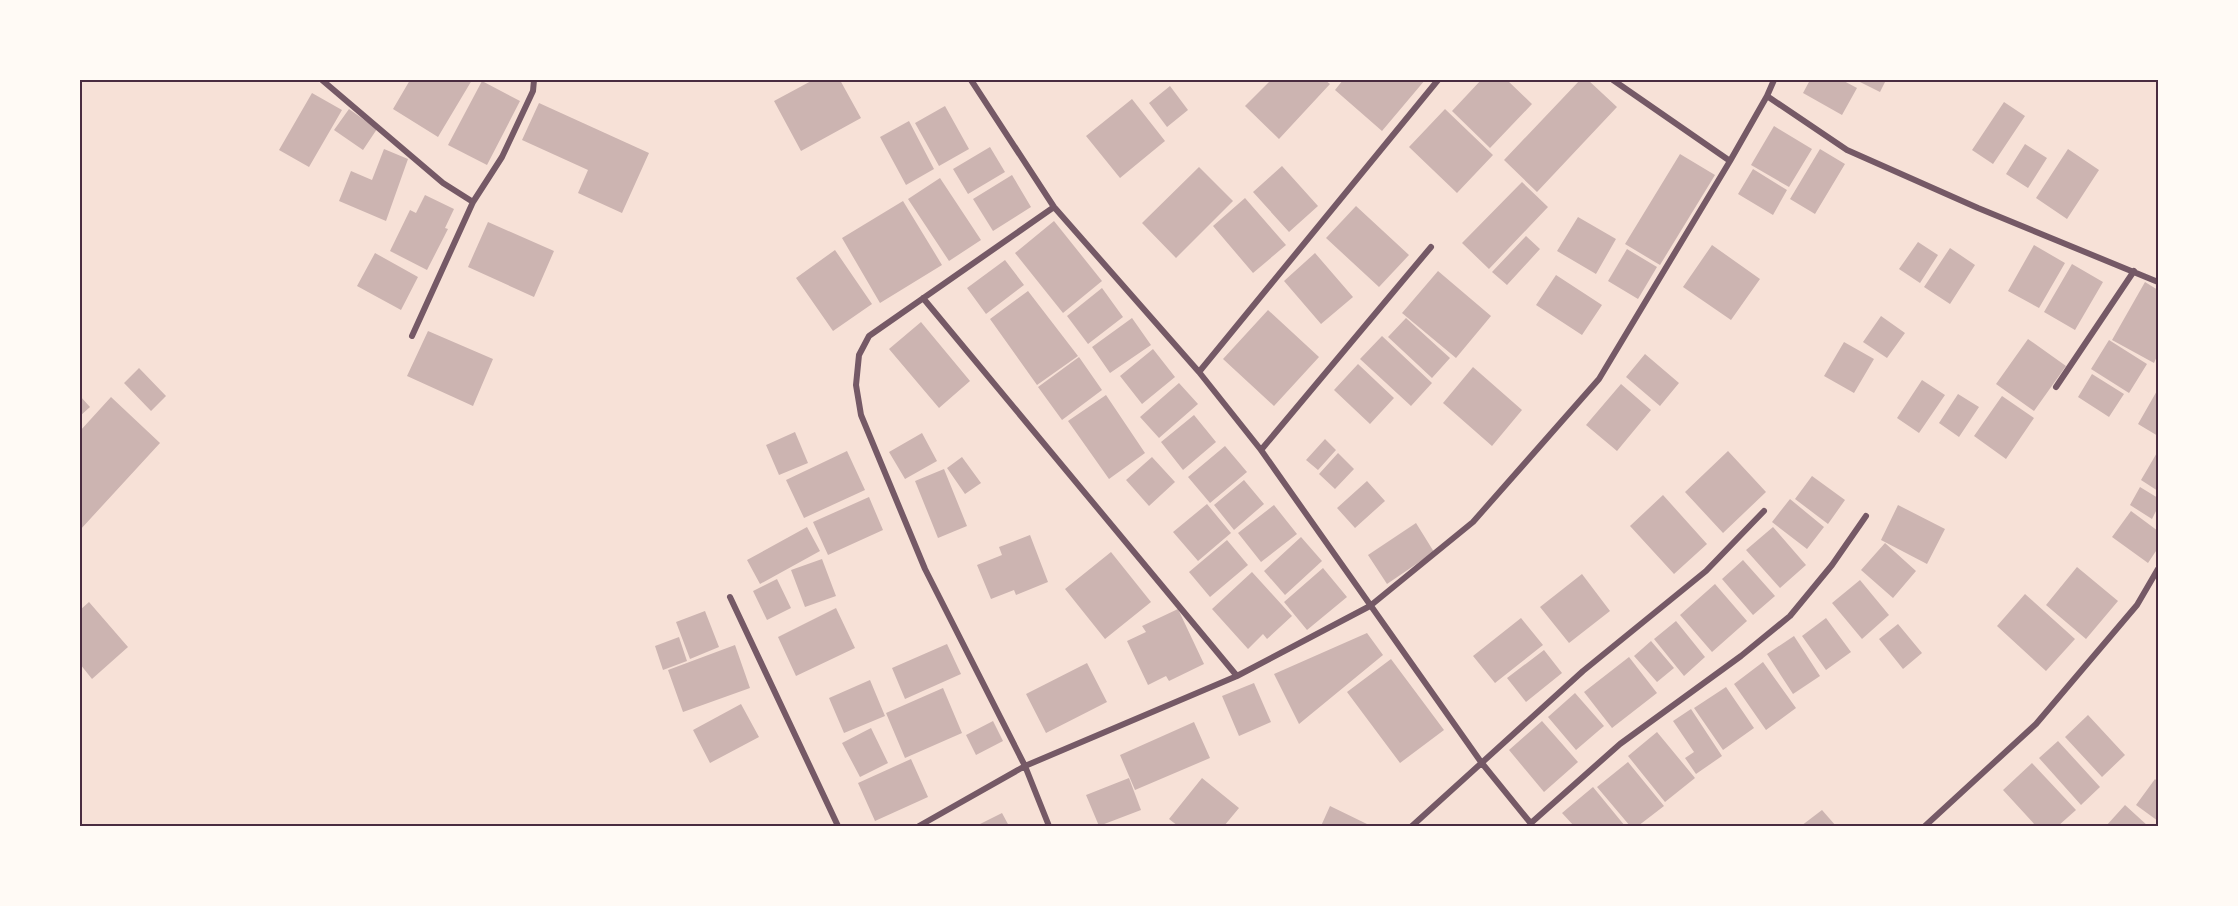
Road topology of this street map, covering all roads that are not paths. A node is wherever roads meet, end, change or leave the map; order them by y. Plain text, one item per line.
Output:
1 (322, 80) edge
2 (534, 80) edge
3 (971, 80) edge
4 (1438, 80) edge
5 (1613, 80) edge
6 (1774, 80) edge
7 (1767, 96) junction
8 (1730, 161) junction
9 (473, 202) junction
10 (1054, 207) junction
11 (1431, 247) dead end
12 (2134, 272) junction
13 (2158, 282) edge
14 (923, 298) junction
15 (412, 336) dead end
16 (1199, 372) junction
17 (2056, 387) dead end
18 (1261, 450) junction
19 (1764, 511) dead end
20 (1866, 516) dead end
21 (2158, 569) edge
22 (730, 597) dead end
23 (1370, 606) junction
24 (1237, 676) junction
25 (1481, 762) junction
26 (1025, 766) junction
27 (1532, 825) edge
28 (838, 826) edge
29 (919, 826) edge
30 (1049, 826) edge
31 (1412, 826) edge
32 (1925, 826) edge

1 - 9 street
2 - 9 street
3 - 10 street
4 - 16 street
5 - 8 street
6 - 7 street
7 - 8 street
7 - 12 street
8 - 23 street
9 - 15 street
10 - 14 street
10 - 16 street
11 - 18 street
12 - 13 street
12 - 17 street
14 - 24 street
14 - 26 street
16 - 18 street
18 - 23 street
19 - 25 street
20 - 27 street
21 - 32 street
22 - 28 street
23 - 24 street
23 - 25 street
24 - 26 street
25 - 27 street
25 - 31 street
26 - 29 street
26 - 30 street

